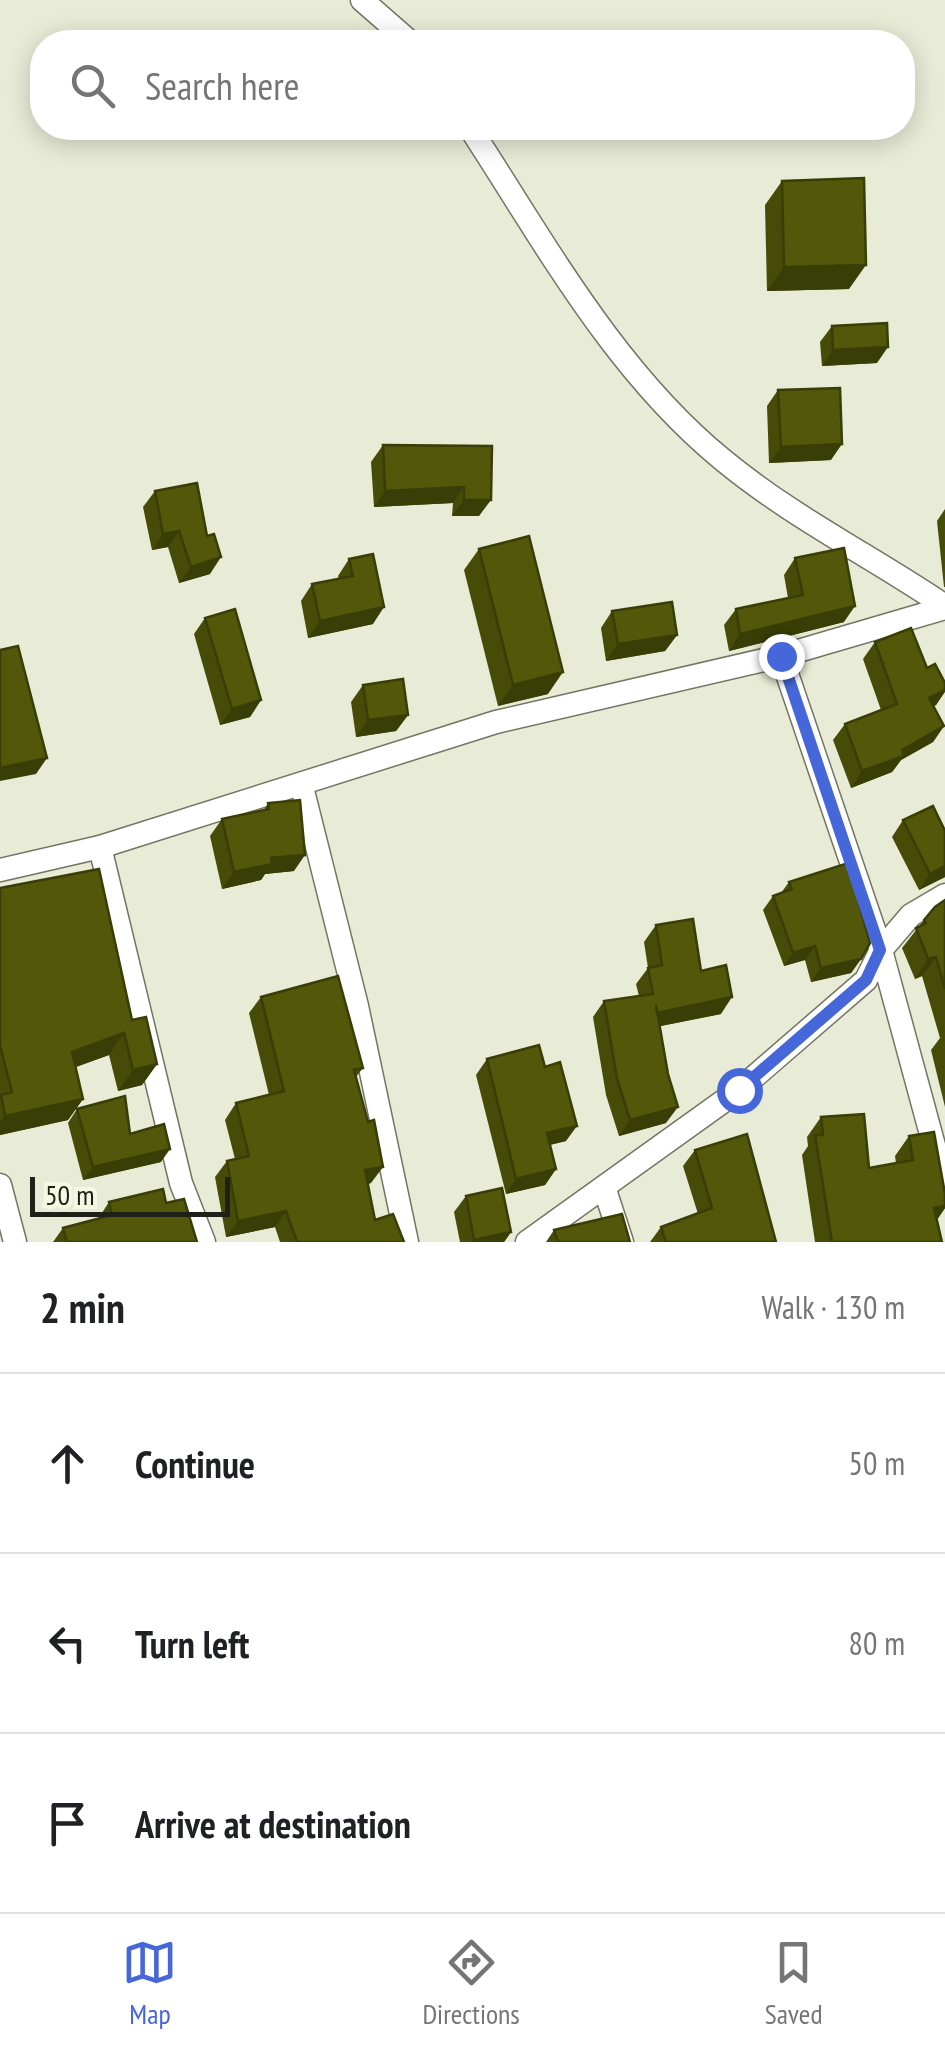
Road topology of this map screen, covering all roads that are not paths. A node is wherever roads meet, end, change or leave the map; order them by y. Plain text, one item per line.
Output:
1 (362, 0) edge
2 (396, 30) edge
3 (478, 140) edge
4 (945, 607) edge
5 (781, 656) junction
6 (302, 787) junction
7 (100, 847) junction
8 (0, 870) edge
9 (945, 896) edge
10 (880, 950) junction
11 (0, 1185) edge
12 (945, 1186) edge
13 (605, 1190) junction
14 (15, 1242) edge
15 (204, 1242) edge
16 (408, 1242) edge
17 (526, 1242) edge
18 (622, 1242) edge

1 - 2 street
3 - 4 street
4 - 5 street
5 - 6 street
5 - 10 street
6 - 7 street
6 - 16 street
7 - 8 street
7 - 15 street
9 - 10 street
10 - 12 street
10 - 13 street
11 - 14 street
13 - 17 street
13 - 18 street

